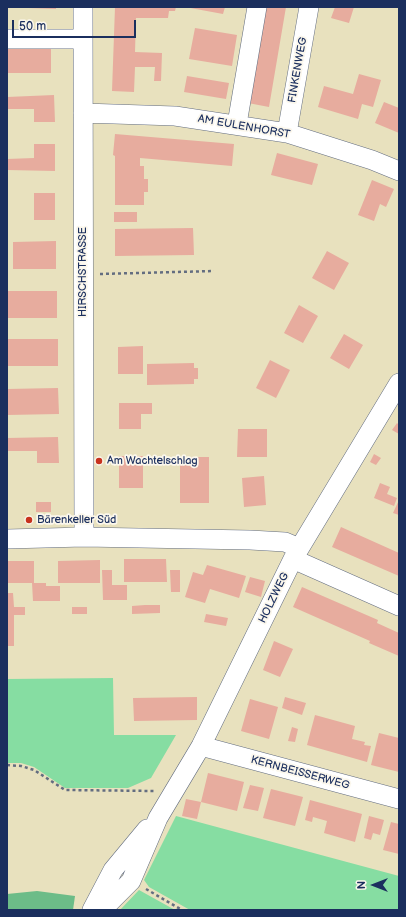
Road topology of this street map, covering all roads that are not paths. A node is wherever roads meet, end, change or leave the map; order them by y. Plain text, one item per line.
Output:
1 (83, 7) edge
2 (257, 7) edge
3 (309, 7) edge
4 (7, 39) edge
5 (82, 39) junction
6 (83, 113) junction
7 (237, 124) junction
8 (287, 133) junction
9 (399, 171) edge
10 (399, 383) edge
11 (84, 537) junction
12 (7, 539) edge
13 (296, 554) junction
14 (399, 606) edge
15 (201, 746) junction
16 (399, 799) edge
17 (158, 818) junction
18 (92, 910) edge
19 (102, 910) edge

1 - 5 street, HIRSCHSTRASSE
2 - 7 street
3 - 8 street, FINKENWEG
4 - 5 street
5 - 6 street, HIRSCHSTRASSE
6 - 7 street, AM EULENHORST
6 - 11 street, HIRSCHSTRASSE
7 - 8 street, AM EULENHORST
8 - 9 street, AM EULENHORST
10 - 13 street, HOLZWEG
11 - 12 street
11 - 13 street
13 - 14 street
13 - 15 street, HOLZWEG
15 - 16 street, KERNBEISSERWEG
15 - 17 street, HOLZWEG
17 - 18 street, HOLZWEG
17 - 19 street, HOLZWEG

